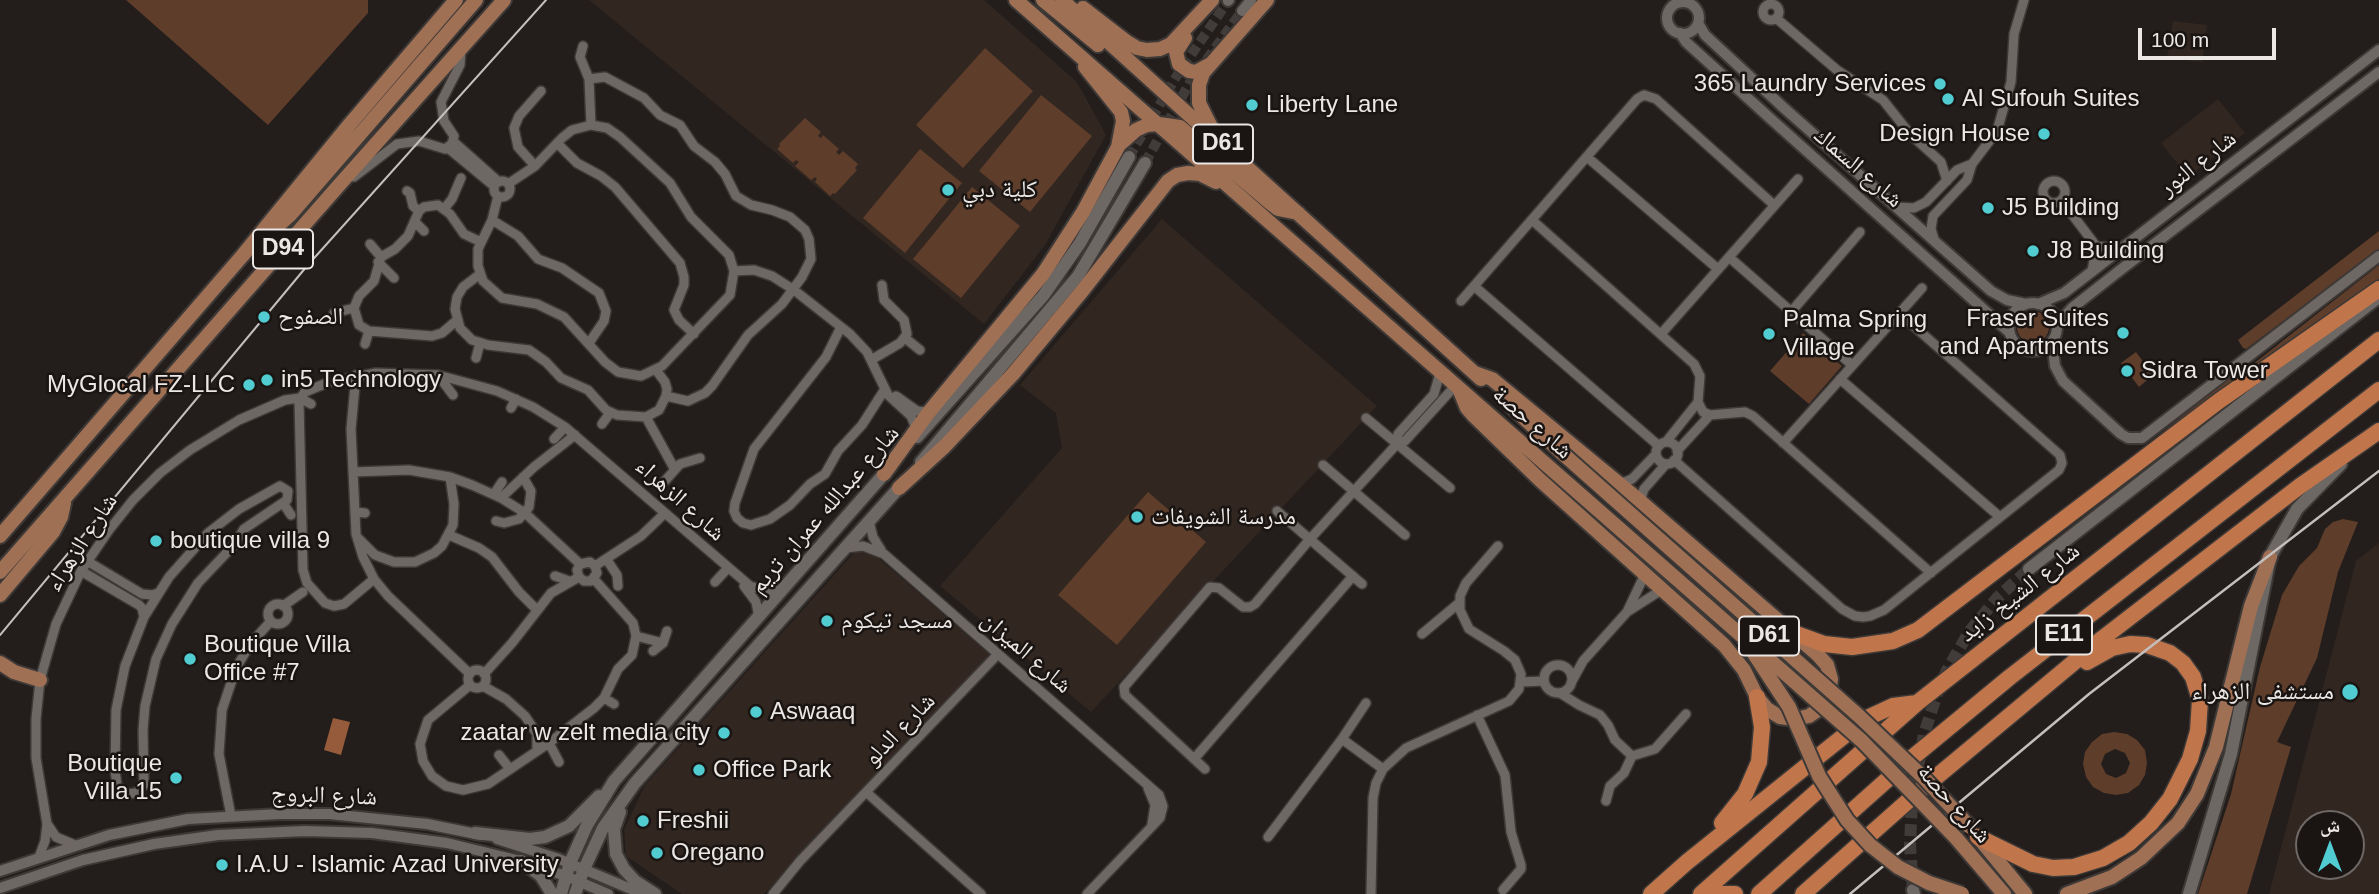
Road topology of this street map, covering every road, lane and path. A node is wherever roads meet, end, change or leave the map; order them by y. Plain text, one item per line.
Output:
1 (456, 0) edge
2 (476, 0) edge
3 (505, 0) edge
4 (1016, 0) edge
5 (1043, 0) edge
6 (1062, 0) edge
7 (1073, 0) edge
8 (1212, 0) edge
9 (1251, 0) edge
10 (1267, 0) edge
11 (2024, 0) edge
12 (1677, 2) edge
13 (1698, 4) edge
14 (1242, 11) tunnel mouth
15 (1198, 16) junction
16 (1776, 18) dead end
17 (1698, 23) junction
18 (1680, 33) junction
19 (583, 46) dead end
20 (460, 50) junction
21 (2379, 50) edge
22 (1081, 56) junction
23 (1209, 65) junction
24 (2379, 72) edge
25 (1146, 77) junction
26 (589, 79) junction
27 (541, 90) dead end
28 (2325, 93) junction
29 (1784, 108) junction
30 (1772, 120) junction
31 (1159, 124) junction
32 (591, 125) junction
33 (2299, 133) junction
34 (558, 143) junction
35 (451, 145) junction
36 (1226, 148) junction
37 (1123, 152) junction
38 (1587, 157) junction
39 (1937, 158) junction
40 (1145, 163) tunnel mouth
41 (1968, 165) junction
42 (535, 166) junction
43 (461, 178) dead end
44 (1798, 179) dead end
45 (1947, 181) junction
46 (340, 184) junction
47 (500, 187) junction
48 (407, 191) dead end
49 (1235, 193) junction
50 (2062, 201) dead end
51 (1774, 205) junction
52 (1892, 205) junction
53 (444, 209) junction
54 (419, 211) junction
55 (1299, 213) junction
56 (492, 220) junction
57 (1532, 220) junction
58 (415, 222) junction
59 (424, 231) dead end
60 (1860, 232) dead end
61 (481, 242) junction
62 (1936, 242) junction
63 (370, 244) dead end
64 (2096, 246) junction
65 (2123, 249) junction
66 (243, 255) junction
67 (2379, 256) edge
68 (1729, 257) junction
69 (380, 260) junction
70 (1718, 269) junction
71 (734, 271) junction
72 (2092, 272) junction
73 (480, 274) junction
74 (394, 278) dead end
75 (882, 285) dead end
76 (1474, 286) junction
77 (1922, 288) dead end
78 (2379, 289) edge
79 (794, 290) junction
80 (2379, 297) edge
81 (1461, 301) dead end
82 (2026, 304) junction
83 (2038, 304) junction
84 (354, 308) junction
85 (1791, 312) junction
86 (334, 313) dead end
87 (1899, 313) junction
88 (456, 321) junction
89 (2056, 326) junction
90 (841, 327) junction
91 (369, 331) junction
92 (2010, 332) junction
93 (694, 334) junction
94 (1661, 334) junction
95 (905, 338) junction
96 (2379, 340) edge
97 (2052, 341) junction
98 (480, 343) junction
99 (589, 343) junction
100 (365, 344) dead end
101 (920, 350) dead end
102 (476, 358) dead end
103 (871, 360) junction
104 (1852, 365) junction
105 (656, 370) junction
106 (1440, 373) junction
107 (1475, 373) junction
108 (356, 375) junction
109 (438, 375) junction
110 (1840, 379) junction
111 (1457, 388) junction
112 (885, 389) junction
113 (2379, 390) edge
114 (453, 395) dead end
115 (666, 396) junction
116 (516, 398) junction
117 (299, 400) junction
118 (1698, 402) junction
119 (311, 404) dead end
120 (1431, 406) junction
121 (511, 408) dead end
122 (929, 412) junction
123 (610, 413) junction
124 (1710, 415) junction
125 (646, 417) junction
126 (1366, 418) dead end
127 (602, 424) dead end
128 (565, 427) junction
129 (916, 428) junction
130 (2379, 431) edge
131 (575, 435) junction
132 (554, 439) dead end
133 (1783, 443) junction
134 (2363, 443) junction
135 (1397, 444) junction
136 (1660, 447) junction
137 (362, 452) dead end
138 (700, 458) dead end
139 (1672, 458) junction
140 (352, 461) junction
141 (1323, 465) dead end
142 (674, 468) junction
143 (353, 472) junction
144 (884, 474) junction
145 (450, 477) junction
146 (523, 477) junction
147 (502, 482) dead end
148 (664, 482) dead end
149 (1620, 484) junction
150 (900, 488) junction
151 (1450, 488) dead end
152 (1354, 491) junction
153 (497, 496) junction
154 (1640, 501) junction
155 (283, 503) junction
156 (1277, 511) dead end
157 (355, 512) junction
158 (365, 513) dead end
159 (525, 513) junction
160 (666, 513) junction
161 (291, 516) dead end
162 (2000, 517) junction
163 (496, 521) dead end
164 (869, 522) junction
165 (356, 534) junction
166 (1405, 535) dead end
167 (0, 536) edge
168 (449, 536) junction
169 (1310, 539) junction
170 (1499, 546) dead end
171 (844, 548) junction
172 (884, 554) junction
173 (2270, 557) junction
174 (607, 560) junction
175 (87, 561) junction
176 (580, 564) junction
177 (595, 566) junction
178 (729, 569) junction
179 (2029, 569) tunnel mouth
180 (81, 571) junction
181 (1931, 573) junction
182 (1645, 574) junction
183 (555, 576) dead end
184 (1353, 576) junction
185 (579, 577) junction
186 (374, 579) junction
187 (594, 579) junction
188 (569, 581) junction
189 (715, 582) dead end
190 (3, 584) edge
191 (1362, 584) dead end
192 (618, 586) dead end
193 (783, 589) junction
194 (1662, 589) junction
195 (303, 592) dead end
196 (158, 593) junction
197 (1459, 603) junction
198 (0, 606) edge
199 (283, 606) junction
200 (537, 610) junction
201 (1627, 612) junction
202 (144, 617) junction
203 (759, 617) junction
204 (271, 621) junction
205 (667, 631) dead end
206 (1791, 632) junction
207 (1422, 634) dead end
208 (636, 636) junction
209 (1743, 637) junction
210 (663, 643) junction
211 (653, 651) dead end
212 (999, 654) junction
213 (1583, 661) junction
214 (0, 663) edge
215 (1562, 666) junction
216 (470, 674) junction
217 (484, 674) junction
218 (40, 680) junction
219 (1544, 681) junction
220 (1521, 682) junction
221 (470, 685) junction
222 (1570, 685) junction
223 (483, 686) junction
224 (1560, 693) junction
225 (1757, 697) junction
226 (604, 698) junction
227 (1574, 701) junction
228 (1366, 703) dead end
229 (1917, 703) junction
230 (614, 704) dead end
231 (1686, 714) dead end
232 (1477, 715) junction
233 (533, 726) junction
234 (558, 736) junction
235 (1342, 739) junction
236 (549, 743) junction
237 (537, 751) junction
238 (1967, 751) junction
239 (499, 755) dead end
240 (1632, 756) junction
241 (1194, 759) junction
242 (559, 762) dead end
243 (510, 769) junction
244 (1205, 769) dead end
245 (1383, 769) junction
246 (614, 781) junction
247 (635, 783) junction
248 (866, 792) junction
249 (1606, 801) dead end
250 (231, 816) junction
251 (47, 824) junction
252 (1974, 832) junction
253 (475, 833) junction
254 (1268, 837) dead end
255 (75, 845) junction
256 (40, 857) junction
257 (521, 861) junction
258 (1687, 862) junction
259 (568, 870) junction
260 (0, 871) edge
261 (579, 881) edge
262 (0, 888) edge
263 (1503, 890) dead end
264 (778, 892) edge
265 (552, 894) edge
266 (561, 894) edge
267 (607, 894) edge
268 (643, 894) edge
269 (655, 894) edge
270 (981, 894) edge
271 (1087, 894) edge
272 (1371, 894) edge
273 (1651, 894) edge
274 (1701, 894) edge
275 (1712, 894) edge
276 (1735, 894) edge
277 (1759, 894) edge
278 (1803, 894) edge
279 (1962, 894) edge
280 (2004, 894) edge
281 (2025, 894) edge
282 (2067, 894) edge
283 (2189, 894) edge

1 - 66 main road, D94
2 - 66 main road
3 - 20 main road, D94
4 - 22 main road, شارع حصة / D61
5 - 25 main road
6 - 25 main road, شارع حصة / D61
7 - 15 main road
8 - 15 main road
9 - 14 street
10 - 23 main road
11 - 41 street
12 - 13 street, شارع السماك
12 - 18 street, شارع السماك
13 - 17 street, شارع السماك
15 - 23 main road
16 - 39 street
17 - 18 street
17 - 29 street, شارع السماك
18 - 30 street, شارع السماك
19 - 26 street
20 - 35 street
20 - 46 main road, D94
21 - 28 street, شارع النور
22 - 31 main road, شارع حصة / D61
22 - 37 main road
23 - 36 main road
24 - 33 street, شارع النور
25 - 36 main road, شارع حصة / D61
26 - 32 street
26 - 79 street
27 - 42 street
28 - 33 street
28 - 65 street, شارع النور
29 - 30 street
29 - 52 street, شارع السماك
30 - 92 street, شارع السماك
31 - 37 main road
31 - 49 main road, شارع حصة / D61
31 - 55 main road
32 - 34 street
32 - 71 street
33 - 89 street, شارع النور
34 - 42 street
34 - 93 street
35 - 46 street
35 - 47 street
36 - 55 main road, شارع حصة / D61
37 - 122 main road
37 - 144 main road, شارع عبدالله عمران تريم
38 - 51 street
38 - 57 street
38 - 70 street
39 - 41 street
39 - 45 street
40 - 150 main road, شارع عبدالله عمران تريم
41 - 45 street
41 - 62 street
42 - 47 street
43 - 53 street
44 - 51 street
45 - 52 street
46 - 190 main road, D94
47 - 56 street
48 - 54 street
49 - 106 main road, شارع حصة / D61
49 - 150 main road
50 - 64 street
51 - 68 street
52 - 62 street, شارع السماك
53 - 54 street
53 - 61 street
54 - 58 street
55 - 107 main road, شارع حصة / D61
56 - 61 street
56 - 99 street
57 - 76 street
57 - 94 street
58 - 59 street
58 - 69 street
60 - 85 street
61 - 73 street
62 - 82 street, شارع السماك
63 - 69 street
64 - 65 street
64 - 72 street
65 - 72 street, شارع النور
66 - 167 main road, D94
67 - 97 street
68 - 70 street
68 - 85 street
69 - 74 street
69 - 84 street
70 - 94 street
71 - 79 street
71 - 93 street
72 - 83 street, شارع النور
73 - 88 street
73 - 99 street
75 - 95 street
76 - 81 street
76 - 136 street
77 - 87 street
78 - 206 highway
79 - 90 street
79 - 115 street
80 - 179 main road
82 - 83 street
82 - 92 street
83 - 89 street
84 - 86 street
84 - 91 street
85 - 104 street
87 - 104 street
87 - 162 street
88 - 91 street
88 - 98 street
89 - 97 street
90 - 103 street
90 - 112 street
91 - 100 street
92 - 97 street
93 - 105 street
94 - 118 street
95 - 101 street
95 - 103 street
96 - 229 highway, شارع الشيخ زايد / E11
98 - 102 street
98 - 123 street
99 - 105 street
103 - 112 street
104 - 110 street
105 - 115 street
106 - 111 main road, شارع حصة / D61
106 - 120 street
107 - 149 main road
107 - 252 main road, شارع حصة / D61, bridge
108 - 109 street, شارع الزهراء
108 - 117 street, شارع الزهراء
108 - 140 street
109 - 114 street
109 - 116 street, شارع الزهراء
110 - 133 street
110 - 162 street
111 - 120 street
111 - 182 main road
111 - 209 main road, شارع حصة / D61
112 - 122 street
112 - 129 street
113 - 277 highway, E11
115 - 125 street
116 - 121 street
116 - 128 street, شارع الزهراء
117 - 119 street
117 - 175 street, شارع الزهراء
117 - 186 street
118 - 124 street
118 - 136 street
120 - 135 street
122 - 129 main road
123 - 125 street
123 - 127 street
124 - 133 street
124 - 139 street
125 - 142 street
126 - 135 street
128 - 131 street, شارع الزهراء
128 - 132 street
129 - 144 main road
130 - 134 highway
131 - 146 street
131 - 160 street, شارع الزهراء
133 - 181 street
134 - 173 main road
134 - 238 highway
135 - 151 street
135 - 152 street
136 - 139 street
136 - 139 street
136 - 149 street
137 - 140 street
138 - 142 street
139 - 154 street
139 - 181 street
140 - 143 street
141 - 152 street
142 - 148 street
143 - 145 street
143 - 157 street
144 - 193 main road, شارع عبدالله عمران تريم
145 - 153 street
145 - 168 street
146 - 153 street
146 - 159 street
147 - 153 street
149 - 154 main road
150 - 164 main road, شارع عبدالله عمران تريم
152 - 166 street
152 - 169 street
153 - 159 street
154 - 206 main road
155 - 161 street
155 - 196 street
155 - 202 street
156 - 169 street
157 - 158 street
157 - 165 street
159 - 163 street
159 - 176 street
160 - 174 street
160 - 178 street, شارع الزهراء
162 - 181 street
164 - 171 main road, شارع عبدالله عمران تريم
164 - 172 street, شارع الميزان
165 - 168 street
165 - 186 street
168 - 200 street
169 - 184 street
169 - 241 street
170 - 197 street
171 - 172 street, شارع الميزان
171 - 247 main road, شارع عبدالله عمران تريم
172 - 212 street, شارع الميزان
173 - 282 main road
173 - 283 main road
174 - 177 street
174 - 192 street
175 - 180 street, شارع الزهراء
175 - 196 street
176 - 177 street
176 - 185 street
177 - 187 street
178 - 189 street
178 - 193 street, شارع الزهراء
178 - 203 street, شارع الزهراء
180 - 202 street
180 - 218 street, شارع الزهراء
182 - 194 main road
182 - 201 street
183 - 188 street
184 - 191 street
184 - 241 street
185 - 187 street
185 - 188 street
186 - 216 street
187 - 208 street
188 - 200 street
190 - 198 main road
193 - 203 main road, شارع عبدالله عمران تريم
194 - 201 street
194 - 225 main road
195 - 199 street
196 - 202 street
197 - 207 street
197 - 220 street
199 - 204 street
199 - 204 street
200 - 217 street
201 - 213 street
203 - 246 main road, شارع عبدالله عمران تريم
204 - 250 street
205 - 210 street
206 - 225 main road
208 - 210 street
208 - 226 street
209 - 279 main road, bridge
209 - 280 main road, شارع حصة / D61, bridge
210 - 211 street
212 - 248 street, شارع الدلو
212 - 271 street, شارع الميزان
213 - 215 street
213 - 222 street
214 - 218 main road
215 - 219 street
215 - 222 street
216 - 217 street
216 - 221 street
217 - 223 street
218 - 251 street, شارع الزهراء
219 - 220 street
219 - 224 street
220 - 232 street
221 - 223 street
221 - 243 street
222 - 224 street
222 - 227 street
223 - 233 street
224 - 227 street
225 - 258 highway
226 - 230 street
226 - 234 street
227 - 240 street
228 - 235 street
229 - 258 highway
229 - 274 highway, شارع الشيخ زايد / E11
231 - 240 street
232 - 245 street
232 - 263 street
233 - 234 street
233 - 237 street
234 - 236 street
235 - 245 street
235 - 254 street
236 - 237 street
236 - 242 street
237 - 243 street
238 - 252 highway
238 - 278 highway
239 - 243 street
240 - 249 street
241 - 244 street
245 - 272 street
246 - 253 main road
246 - 259 main road, شارع عبدالله عمران تريم
247 - 261 main road, شارع عبدالله عمران تريم
247 - 269 main road
248 - 264 street, شارع الدلو
248 - 270 street
250 - 253 street, شارع البروج
250 - 255 street, شارع البروج
251 - 255 street
251 - 256 street, شارع الزهراء
252 - 281 main road, شارع حصة / D61
253 - 259 street, شارع البروج
255 - 256 street, شارع البروج
256 - 260 street, شارع البروج
257 - 259 street, شارع البروج
257 - 262 street, شارع البروج
257 - 265 main road
258 - 273 highway
259 - 261 street, شارع البروج
259 - 266 main road, شارع عبدالله عمران تريم
261 - 267 street, شارع البروج
261 - 268 street, شارع البروج
275 - 276 highway

